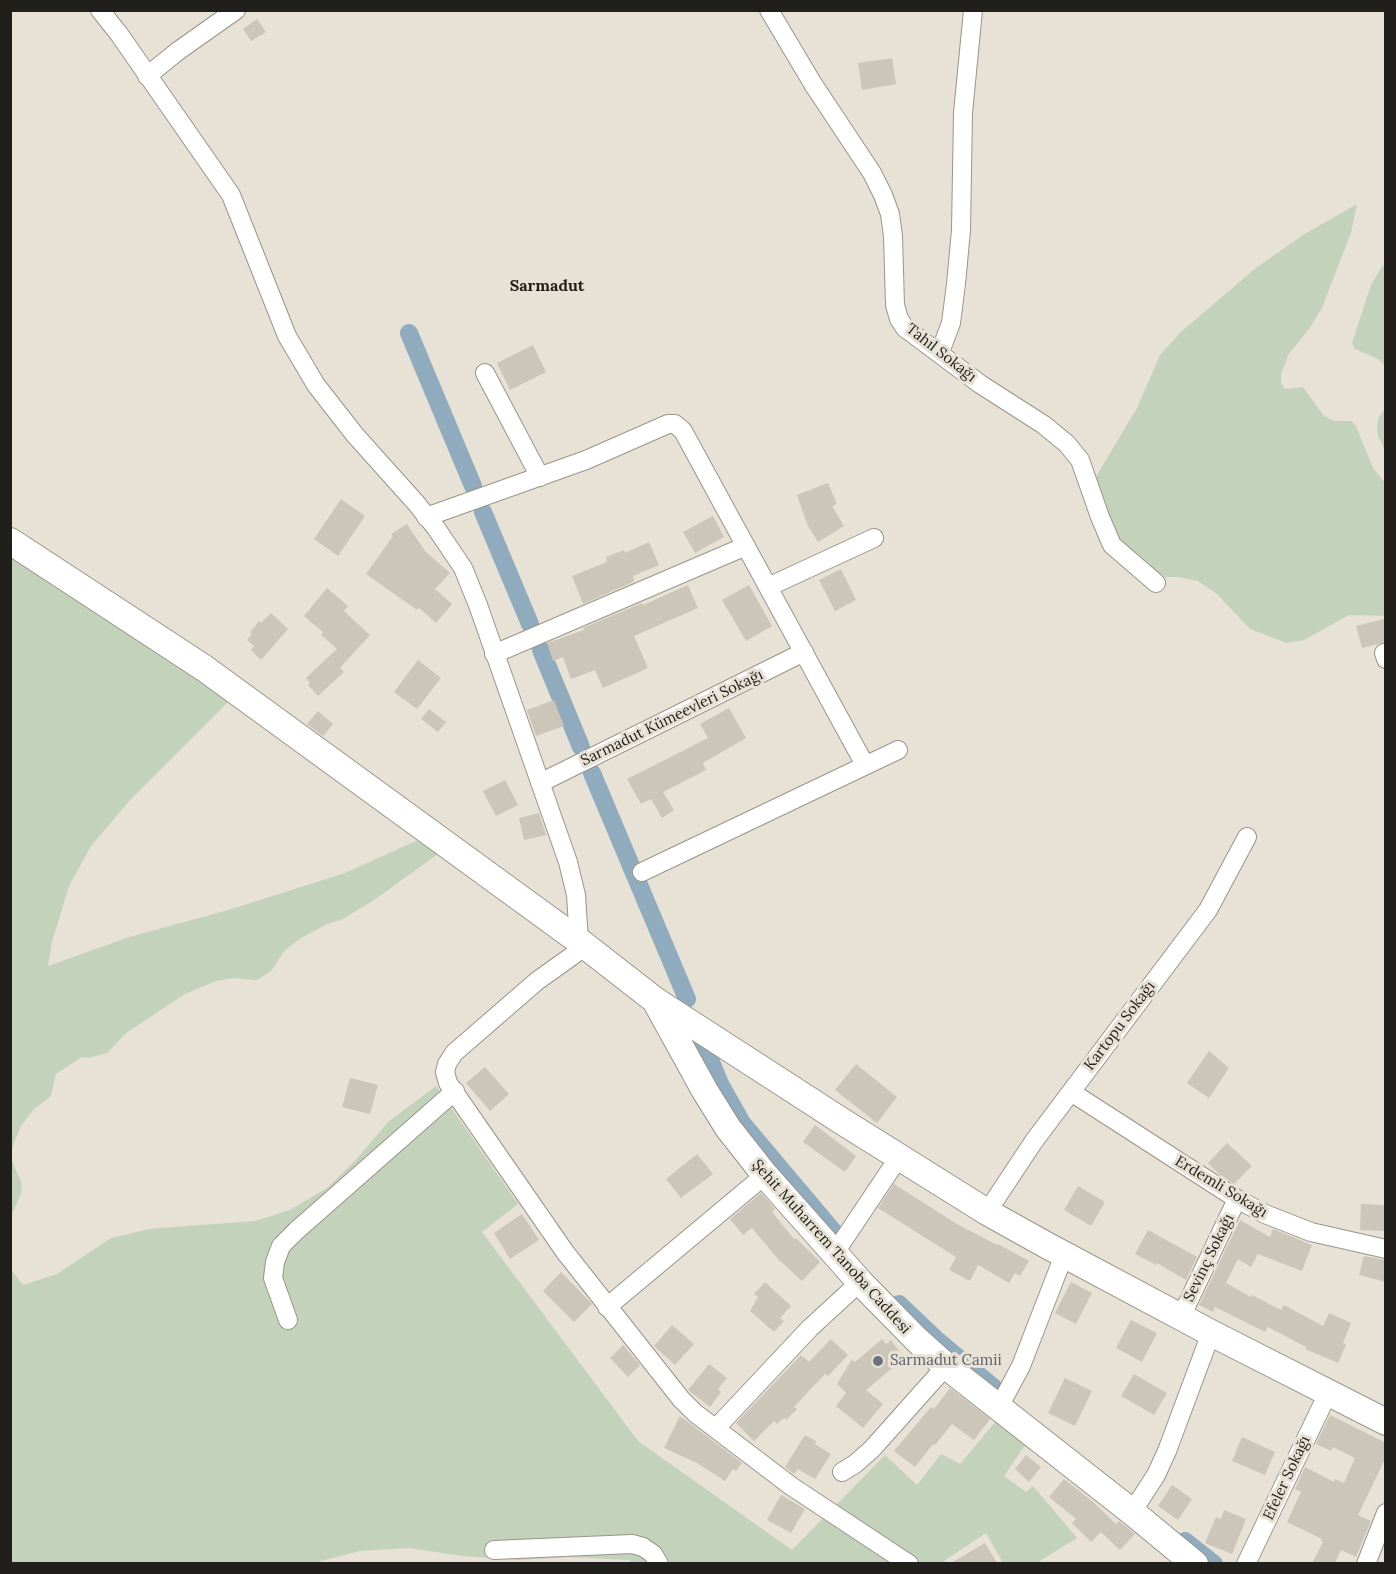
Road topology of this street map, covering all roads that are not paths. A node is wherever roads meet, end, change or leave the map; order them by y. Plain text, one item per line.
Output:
1 (100, 10) edge
2 (236, 10) edge
3 (769, 10) edge
4 (973, 10) edge
5 (147, 76) junction
6 (940, 352) junction
7 (485, 373) dead end
8 (540, 477) junction
9 (426, 516) junction
10 (874, 538) dead end
11 (10, 541) edge
12 (746, 546) junction
13 (1156, 584) dead end
14 (768, 587) junction
15 (804, 652) junction
16 (494, 654) junction
17 (898, 750) dead end
18 (865, 765) junction
19 (540, 783) junction
20 (1247, 837) dead end
21 (642, 872) dead end
22 (582, 943) junction
23 (656, 1001) junction
24 (454, 1091) junction
25 (1071, 1092) junction
26 (899, 1158) junction
27 (765, 1175) junction
28 (1237, 1199) junction
29 (987, 1212) junction
30 (1386, 1249) edge
31 (834, 1254) junction
32 (1064, 1255) junction
33 (860, 1282) junction
34 (607, 1307) junction
35 (1181, 1317) junction
36 (288, 1320) dead end
37 (1211, 1333) junction
38 (946, 1366) junction
39 (1328, 1392) junction
40 (999, 1407) junction
41 (1386, 1422) edge
42 (716, 1428) junction
43 (842, 1472) dead end
44 (1132, 1512) junction
45 (1386, 1513) edge
46 (494, 1550) dead end
47 (659, 1563) edge
48 (909, 1563) edge
49 (1195, 1563) edge
50 (1246, 1563) edge
51 (1366, 1563) edge

1 - 5 street
2 - 5 street
3 - 6 street, Tahıl Sokağı
4 - 6 street
5 - 9 street
6 - 13 street, Tahıl Sokağı
7 - 8 street
8 - 9 street
8 - 12 street
9 - 16 street
10 - 14 street
11 - 22 main road
12 - 14 street
12 - 16 street
14 - 15 street
15 - 18 street
15 - 19 street, Sarmadut Kümeevleri Sokağı
16 - 19 street
17 - 18 street
18 - 21 street
19 - 22 street
20 - 25 street, Kartopu Sokağı
22 - 23 main road
22 - 24 street
23 - 26 main road
23 - 27 main road, Şehit Muharrem Tanoba Caddesi
24 - 34 street
24 - 36 street
25 - 28 street, Erdemli Sokağı
25 - 29 street, Kartopu Sokağı
26 - 29 main road
26 - 31 street
27 - 31 main road, Şehit Muharrem Tanoba Caddesi
27 - 34 street
28 - 30 street, Erdemli Sokağı
28 - 35 street, Sevinç Sokağı
29 - 32 main road
31 - 33 main road, Şehit Muharrem Tanoba Caddesi
32 - 35 main road
32 - 40 street
33 - 38 main road, Şehit Muharrem Tanoba Caddesi
33 - 42 street
34 - 42 street
35 - 37 main road
37 - 39 main road
37 - 44 street
38 - 40 main road, Şehit Muharrem Tanoba Caddesi
38 - 43 street
39 - 41 main road
39 - 50 street, Efeler Sokağı
40 - 44 main road, Şehit Muharrem Tanoba Caddesi
42 - 48 street
44 - 49 main road, Şehit Muharrem Tanoba Caddesi
45 - 51 street
46 - 47 street

